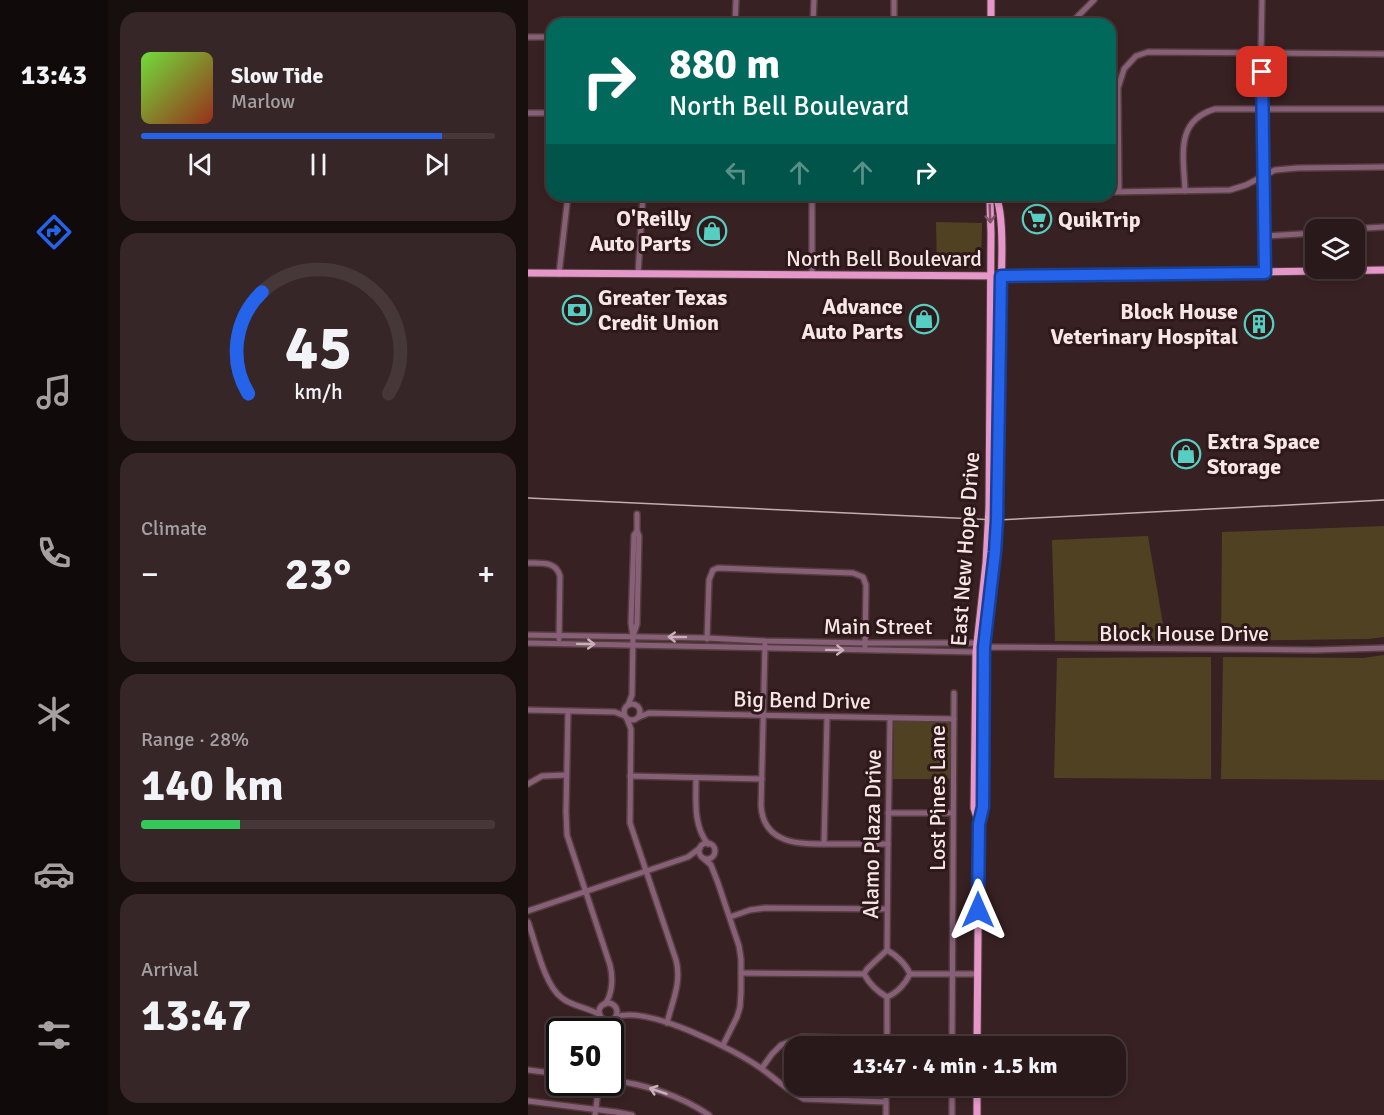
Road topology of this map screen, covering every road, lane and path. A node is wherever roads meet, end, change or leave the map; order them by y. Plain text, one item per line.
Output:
1 (736, 0) edge
2 (814, 0) edge
3 (894, 0) edge
4 (991, 0) edge
5 (1094, 0) edge
6 (1262, 0) edge
7 (735, 18) edge
8 (813, 18) edge
9 (894, 18) edge
10 (991, 18) edge
11 (1076, 18) edge
12 (528, 37) edge
13 (546, 37) edge
14 (1261, 53) junction
15 (1384, 54) edge
16 (1384, 109) edge
17 (1263, 110) junction
18 (528, 113) edge
19 (546, 113) edge
20 (1384, 167) edge
21 (1263, 175) junction
22 (1116, 191) edge
23 (1119, 191) junction
24 (1185, 191) junction
25 (567, 201) edge
26 (643, 201) edge
27 (812, 201) edge
28 (991, 201) edge
29 (999, 201) edge
30 (1384, 227) edge
31 (1365, 228) edge
32 (1305, 234) edge
33 (1264, 237) junction
34 (1384, 270) edge
35 (528, 273) edge
36 (1265, 273) junction
37 (559, 274) junction
38 (638, 274) junction
39 (812, 276) junction
40 (991, 276) junction
41 (1001, 276) junction
42 (637, 514) dead end
43 (528, 563) edge
44 (528, 635) edge
45 (559, 636) junction
46 (633, 637) junction
47 (707, 638) junction
48 (765, 641) junction
49 (977, 642) junction
50 (528, 643) edge
51 (866, 643) junction
52 (559, 644) junction
53 (633, 645) junction
54 (707, 646) junction
55 (984, 647) junction
56 (765, 648) junction
57 (1384, 648) edge
58 (865, 650) junction
59 (976, 652) junction
60 (954, 693) dead end
61 (632, 695) junction
62 (626, 706) junction
63 (638, 707) junction
64 (528, 710) edge
65 (568, 711) junction
66 (615, 712) junction
67 (649, 713) junction
68 (763, 715) junction
69 (626, 717) junction
70 (827, 717) junction
71 (638, 718) junction
72 (890, 718) junction
73 (954, 718) junction
74 (631, 729) junction
75 (566, 775) junction
76 (630, 776) junction
77 (696, 778) junction
78 (762, 779) junction
79 (528, 784) edge
80 (888, 813) junction
81 (953, 813) junction
82 (979, 824) junction
83 (702, 836) junction
84 (708, 844) junction
85 (824, 844) junction
86 (888, 844) junction
87 (700, 848) junction
88 (714, 855) junction
89 (688, 857) junction
90 (702, 857) junction
91 (711, 866) junction
92 (646, 871) junction
93 (585, 892) junction
94 (887, 909) junction
95 (528, 911) edge
96 (730, 917) junction
97 (528, 922) edge
98 (887, 950) junction
99 (741, 973) junction
100 (864, 974) junction
101 (910, 974) junction
102 (953, 974) junction
103 (977, 974) junction
104 (887, 997) junction
105 (610, 998) junction
106 (603, 1005) junction
107 (615, 1007) junction
108 (592, 1010) junction
109 (622, 1014) junction
110 (602, 1017) junction
111 (614, 1018) junction
112 (667, 1023) junction
113 (887, 1036) edge
114 (952, 1036) edge
115 (977, 1036) edge
116 (784, 1044) edge
117 (723, 1045) junction
118 (762, 1068) junction
119 (528, 1070) edge
120 (546, 1072) edge
121 (624, 1083) edge
122 (597, 1096) edge
123 (886, 1096) edge
124 (952, 1096) edge
125 (977, 1096) edge
126 (528, 1101) edge
127 (886, 1102) junction
128 (595, 1112) edge
129 (632, 1115) edge
130 (710, 1115) edge
131 (886, 1115) edge
132 (952, 1115) edge
133 (977, 1115) edge

1 - 7 street
2 - 8 street
3 - 9 street
4 - 10 main road
5 - 11 street
6 - 14 street
12 - 13 street
14 - 15 street
14 - 17 street
14 - 23 street
16 - 17 street
17 - 21 street
17 - 24 street
18 - 19 street
20 - 21 street
21 - 24 street
21 - 33 street
22 - 23 street
23 - 24 street
25 - 37 street
26 - 38 street
27 - 39 street
28 -> 40 main road, East New Hope Drive
29 - 41 main road, East New Hope Drive
30 - 31 street
32 - 33 street
33 - 36 street
34 - 36 main road, North Bell Boulevard
35 - 37 main road, North Bell Boulevard
36 - 41 main road, North Bell Boulevard
37 - 38 main road, North Bell Boulevard
38 - 39 main road, North Bell Boulevard
39 - 40 main road, North Bell Boulevard
40 - 41 main road, North Bell Boulevard
40 - 49 main road, East New Hope Drive
41 - 55 main road, East New Hope Drive
42 - 46 street
43 - 45 street
44 - 45 street, Main Street
45 - 46 street, Main Street
45 - 52 street
47 -> 46 street, Main Street
46 - 53 street
47 - 48 street, Main Street
47 - 51 street
47 - 54 street
48 - 51 street, Main Street
48 - 56 street
49 - 51 street, Main Street
49 - 55 street
49 - 59 main road, East New Hope Drive
50 - 52 street, Main Street
51 - 58 street
52 -> 53 street, Main Street
53 - 54 street, Main Street
53 - 61 street
54 - 56 street, Main Street
55 - 57 street, Block House Drive
55 - 59 street
55 - 82 main road, East New Hope Drive
56 -> 58 street, Main Street
56 - 68 street
58 - 59 street, Main Street
59 - 82 main road, East New Hope Drive
60 - 73 street, Lost Pines Lane
61 - 62 street
61 - 63 street
62 - 63 street
62 - 66 street
62 - 69 street
63 - 67 street, Big Bend Drive
63 - 71 street
64 - 65 street
65 - 66 street
65 - 75 street
66 - 69 street
67 - 68 street, Big Bend Drive
67 - 71 street, Big Bend Drive
68 - 70 street, Big Bend Drive
68 - 78 street
69 - 71 street
69 - 74 street
70 - 72 street, Big Bend Drive
70 - 85 street
71 - 74 street
72 - 73 street, Big Bend Drive
72 - 80 street, Alamo Plaza Drive
73 - 81 street, Lost Pines Lane
74 - 76 street
75 - 79 street
75 - 93 street
76 - 77 street
76 - 92 street
77 - 78 street
77 - 83 street
78 - 85 street
80 - 81 street
80 - 86 street, Alamo Plaza Drive
81 - 102 street, Lost Pines Lane
82 - 103 main road, East New Hope Drive
83 - 84 street
83 - 87 street
84 - 87 street
84 - 88 street
85 - 86 street
86 - 94 street, Alamo Plaza Drive
87 - 89 street
87 - 90 street
88 - 90 street
88 - 91 street
89 - 90 street
89 - 92 street
90 - 91 street
91 - 96 street
92 - 93 street
92 - 112 street
93 - 95 street
93 - 105 street
94 - 96 street
94 - 98 street, Alamo Plaza Drive
96 - 99 street
97 - 108 street
98 - 100 street
98 - 101 street
99 - 100 street
99 - 117 street
100 - 104 street
101 - 102 street
101 - 104 street
102 - 103 street
102 - 114 street, Lost Pines Lane
103 - 115 main road, East New Hope Drive
104 - 113 street
105 - 106 street
105 - 107 street
106 - 107 street
106 - 108 street
106 - 110 street
107 - 109 street
107 - 111 street
108 - 110 street
109 - 111 street
109 - 112 street
110 - 111 street
112 - 117 street
116 - 118 street
117 - 118 street
118 - 127 street
119 - 120 street
130 -> 121 street
122 - 128 street
123 - 127 street
124 - 132 street
125 - 133 main road
126 - 128 street
127 - 131 street
128 - 129 street

